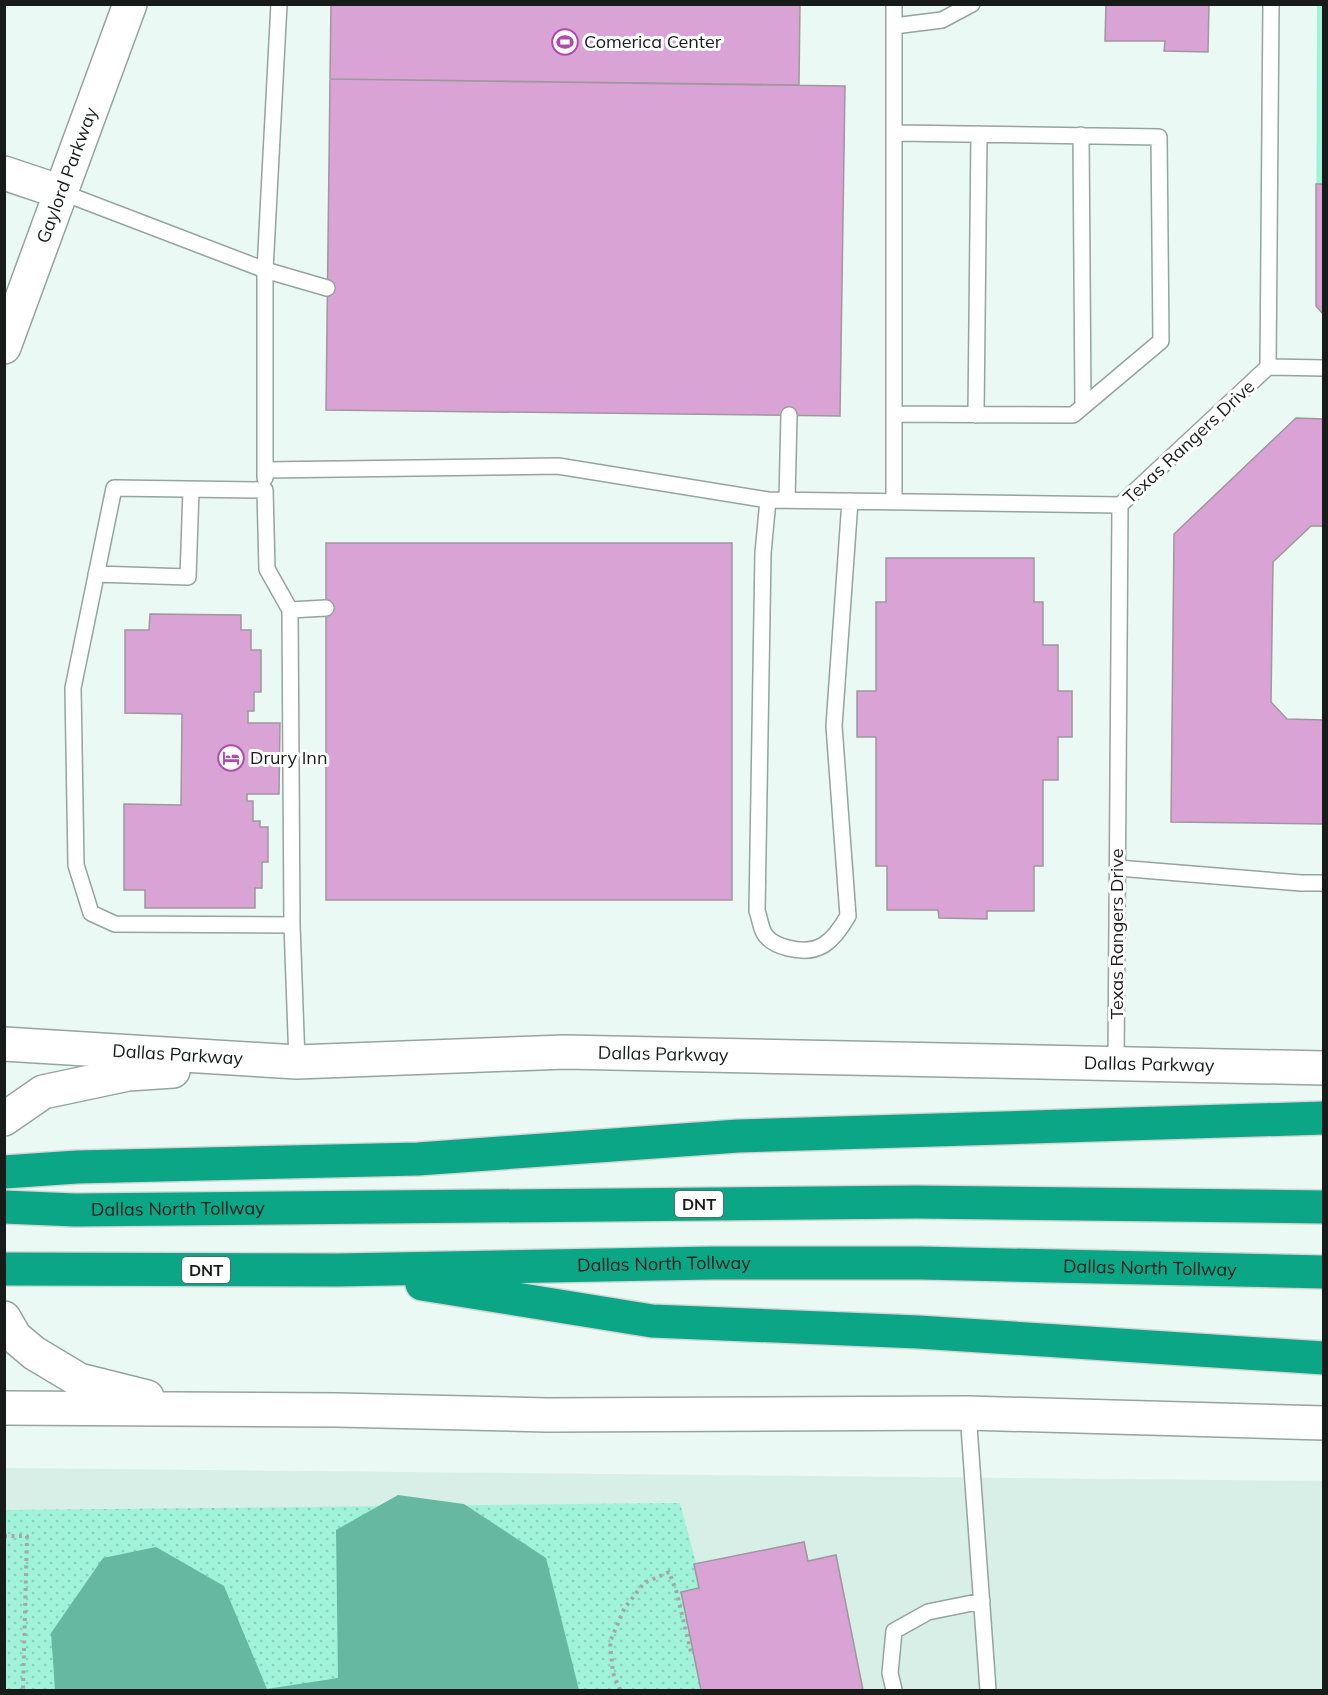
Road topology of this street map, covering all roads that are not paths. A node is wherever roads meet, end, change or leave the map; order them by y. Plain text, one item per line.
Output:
1 (130, 4) edge
2 (279, 4) edge
3 (894, 4) edge
4 (1271, 4) edge
5 (970, 5) edge
6 (894, 26) junction
7 (895, 133) junction
8 (979, 134) junction
9 (1081, 135) junction
10 (4, 173) edge
11 (61, 192) junction
12 (265, 270) junction
13 (327, 288) dead end
14 (4, 347) edge
15 (1268, 367) junction
16 (1323, 368) edge
17 (1083, 406) junction
18 (894, 414) junction
19 (789, 415) dead end
20 (976, 415) junction
21 (266, 470) junction
22 (191, 490) junction
23 (266, 490) junction
24 (768, 500) junction
25 (787, 500) junction
26 (850, 501) junction
27 (894, 501) junction
28 (1120, 505) junction
29 (96, 574) junction
30 (326, 608) dead end
31 (290, 610) junction
32 (1118, 868) junction
33 (1323, 884) edge
34 (292, 925) junction
35 (4, 1044) edge
36 (297, 1062) junction
37 (1116, 1064) junction
38 (1323, 1068) edge
39 (1323, 1118) edge
40 (4, 1119) edge
41 (4, 1172) edge
42 (4, 1207) edge
43 (1323, 1207) edge
44 (4, 1269) edge
45 (338, 1270) junction
46 (1323, 1272) edge
47 (4, 1318) edge
48 (1323, 1358) edge
49 (4, 1408) edge
50 (196, 1410) junction
51 (968, 1413) junction
52 (1323, 1423) edge
53 (982, 1601) junction
54 (894, 1690) edge
55 (988, 1690) edge

1 - 11 main road, Gaylord Parkway
2 - 12 lane
3 - 6 lane
4 - 15 lane, Texas Rangers Drive
5 - 6 lane
6 - 7 lane
7 - 8 lane
7 - 18 lane
8 - 9 lane
8 - 20 lane
9 - 17 lane
9 - 17 lane
10 - 11 main road
11 - 12 lane
11 - 14 main road, Gaylord Parkway
12 - 13 lane
12 - 21 lane
15 - 16 lane
15 - 28 lane, Texas Rangers Drive
17 - 20 lane
18 - 20 lane
18 - 27 lane
19 - 25 lane
21 - 23 lane
21 - 24 lane
22 - 23 lane
22 - 29 lane
22 - 29 lane
23 - 31 lane
24 - 25 lane
24 - 26 lane
25 - 26 lane
26 - 27 lane
27 - 28 lane
28 - 32 lane, Texas Rangers Drive
29 - 34 lane
30 - 31 lane
31 - 34 lane
32 - 33 lane
32 - 37 lane, Texas Rangers Drive
34 - 36 lane
35 - 36 main road, Dallas Parkway
36 - 37 main road, Dallas Parkway
36 - 40 main road
37 - 38 main road, Dallas Parkway
39 - 41 highway
42 - 43 highway, Dallas North Tollway / DNT
44 - 45 highway, Dallas North Tollway / DNT
45 - 46 highway, Dallas North Tollway / DNT
45 - 48 highway
47 - 50 main road
49 - 50 main road
50 - 51 main road
51 - 52 main road
51 - 53 lane
53 - 54 lane
53 - 55 lane

